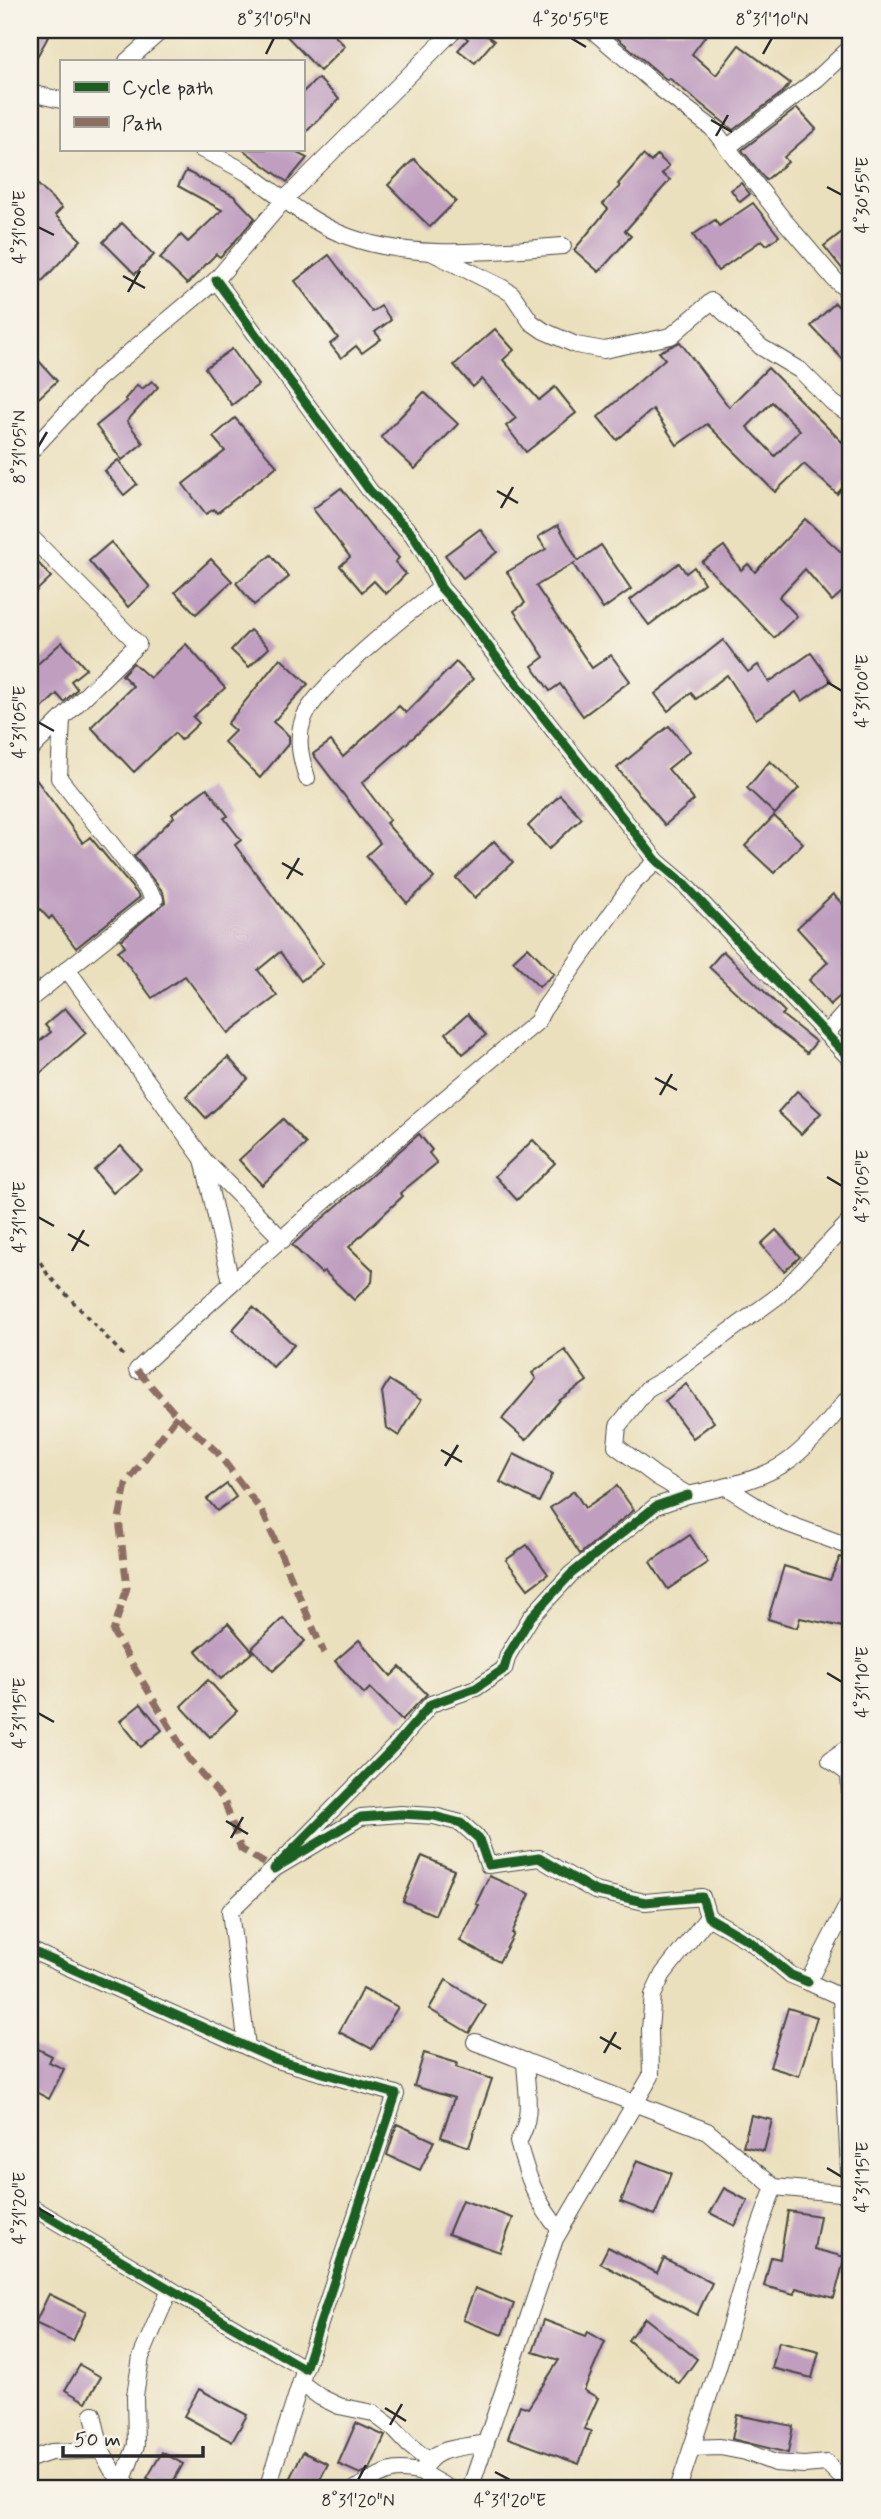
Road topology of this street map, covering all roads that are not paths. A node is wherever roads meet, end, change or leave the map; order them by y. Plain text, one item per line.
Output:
1 (162, 30) edge
2 (454, 30) edge
3 (592, 30) edge
4 (851, 47) edge
5 (128, 60) edge
6 (30, 93) edge
7 (60, 100) edge
8 (728, 148) junction
9 (203, 150) edge
10 (285, 200) junction
11 (563, 246) dead end
12 (431, 252) junction
13 (216, 280) junction
14 (851, 294) edge
15 (851, 415) edge
16 (30, 452) edge
17 (30, 536) edge
18 (441, 588) junction
19 (62, 719) junction
20 (30, 750) edge
21 (307, 778) dead end
22 (657, 861) junction
23 (67, 969) junction
24 (30, 999) edge
25 (851, 1006) edge
26 (826, 1034) junction
27 (851, 1060) edge
28 (203, 1159) junction
29 (851, 1220) edge
30 (284, 1240) junction
31 (231, 1282) junction
32 (137, 1370) road end
33 (851, 1394) edge
34 (726, 1487) junction
35 (688, 1495) junction
36 (851, 1547) edge
37 (851, 1745) edge
38 (851, 1810) edge
39 (274, 1869) junction
40 (851, 1898) edge
41 (708, 1917) junction
42 (30, 1950) edge
43 (808, 1982) junction
44 (846, 1998) edge
45 (475, 2042) dead end
46 (247, 2047) junction
47 (525, 2061) junction
48 (635, 2104) junction
49 (774, 2187) junction
50 (851, 2195) edge
51 (30, 2206) edge
52 (560, 2230) junction
53 (170, 2289) junction
54 (303, 2376) junction
55 (93, 2414) dead end
56 (486, 2444) junction
57 (692, 2448) junction
58 (101, 2450) junction
59 (30, 2459) edge
60 (426, 2467) junction
61 (851, 2480) edge
62 (128, 2485) edge
63 (267, 2489) edge
64 (355, 2489) edge
65 (450, 2489) edge
66 (470, 2489) edge
67 (678, 2489) edge

1 - 5 street
2 - 10 street
3 - 8 street
4 - 8 street
6 - 7 street
8 - 14 street
9 - 10 street
10 - 12 street
10 - 13 street
11 - 12 street
12 - 15 street
13 - 16 street
13 - 18 street
17 - 19 street
18 - 21 street
18 - 22 street
19 - 20 street
19 - 23 street
22 - 26 street
22 - 30 street
23 - 24 street
23 - 28 street
25 - 26 street
26 - 27 street
28 - 30 street
28 - 31 street
29 - 35 street
30 - 31 street
31 - 32 street
33 - 34 street
34 - 35 street
34 - 36 street
35 - 39 street
37 - 38 street
39 - 41 street
39 - 46 street
40 - 43 street
41 - 43 street
41 - 48 street
42 - 46 street
43 - 44 street
44 - 50 street
45 - 47 street
46 - 54 street
47 - 48 street
47 - 52 street
48 - 49 street
48 - 52 street
49 - 50 street
49 - 57 street
51 - 53 street
52 - 56 street
53 - 54 street
53 - 62 street
54 - 60 street
54 - 63 street
55 - 58 street
56 - 60 street
56 - 66 street
57 - 61 street
57 - 67 street
58 - 59 street
58 - 62 street
60 - 64 street
60 - 65 street

